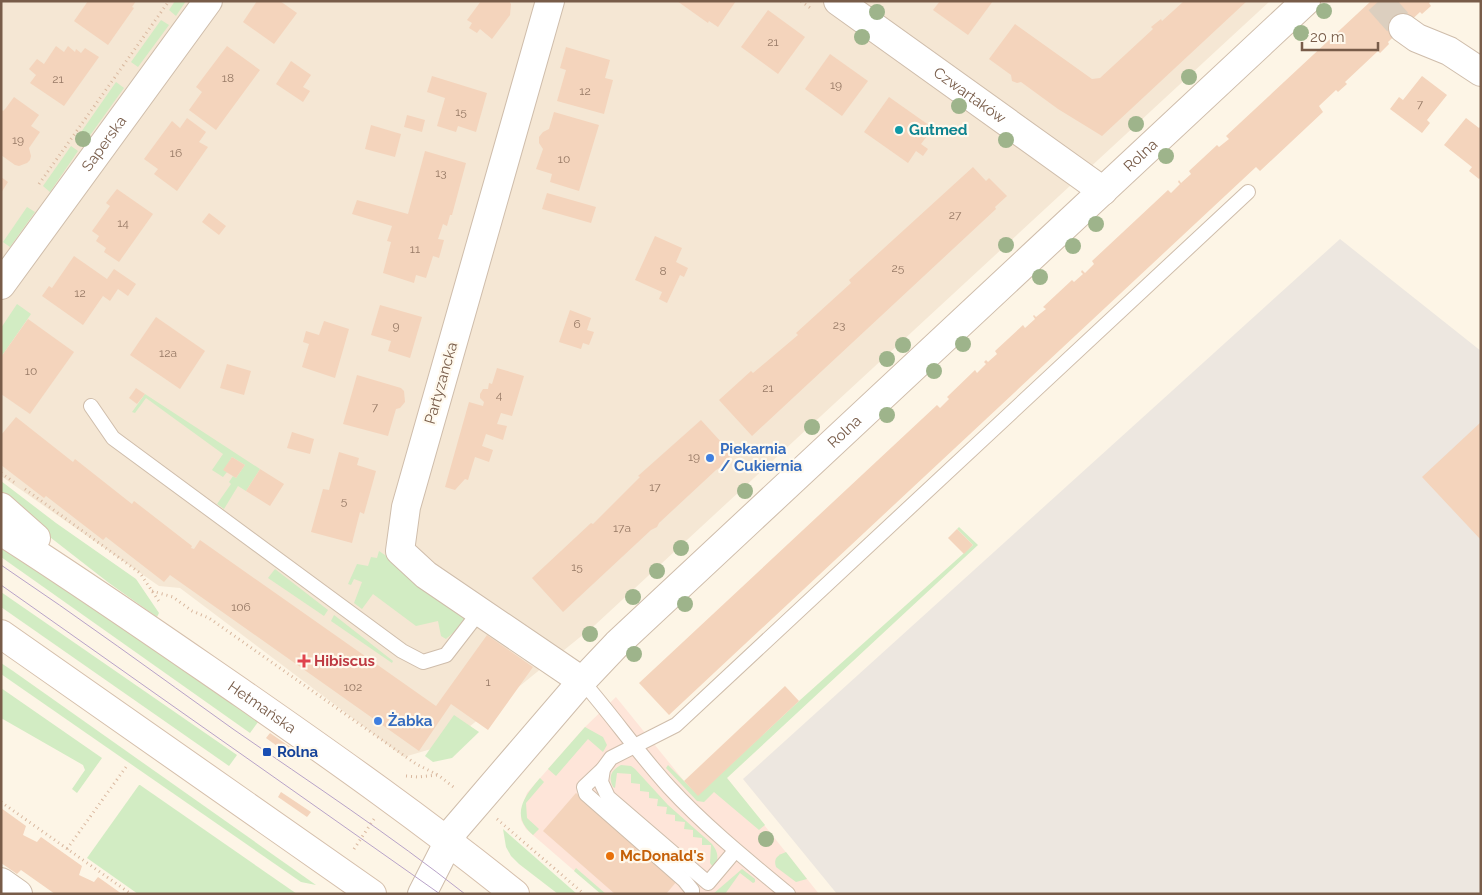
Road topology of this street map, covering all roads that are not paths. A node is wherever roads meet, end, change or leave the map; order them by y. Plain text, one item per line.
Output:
1 (208, 1) edge
2 (550, 1) edge
3 (838, 1) edge
4 (1306, 1) edge
5 (1403, 28) tunnel mouth
6 (1481, 72) edge
7 (1102, 191) junction
8 (1248, 192) dead end
9 (1, 285) edge
10 (91, 406) dead end
11 (1, 507) edge
12 (1, 531) edge
13 (109, 601) junction
14 (480, 611) junction
15 (1, 634) edge
16 (582, 681) junction
17 (635, 745) junction
18 (603, 769) junction
19 (449, 841) junction
20 (735, 851) junction
21 (1, 882) edge
22 (346, 882) edge
23 (707, 888) edge
24 (770, 888) edge
25 (691, 890) edge
26 (18, 894) edge
27 (372, 894) edge
28 (422, 894) edge
29 (515, 894) edge
30 (788, 894) edge

1 - 9 street, Saperska
2 - 14 street, Partyzancka
3 - 7 street, Czwartaków
4 - 7 street, Rolna
5 - 6 street
7 - 16 street, Rolna
8 - 17 lane
10 - 14 lane
11 - 13 street
12 - 13 street, Hetmańska
13 - 19 street, Hetmańska
14 - 16 street, Partyzancka
15 - 22 street
16 - 17 lane
16 - 19 street, Rolna
17 - 18 lane
17 - 20 lane
18 - 23 lane
18 - 25 lane
19 - 28 street, Rolna
19 - 29 street, Hetmańska
20 - 23 lane
20 - 24 lane
21 - 26 street
22 - 27 street
23 - 25 lane
24 - 30 lane

